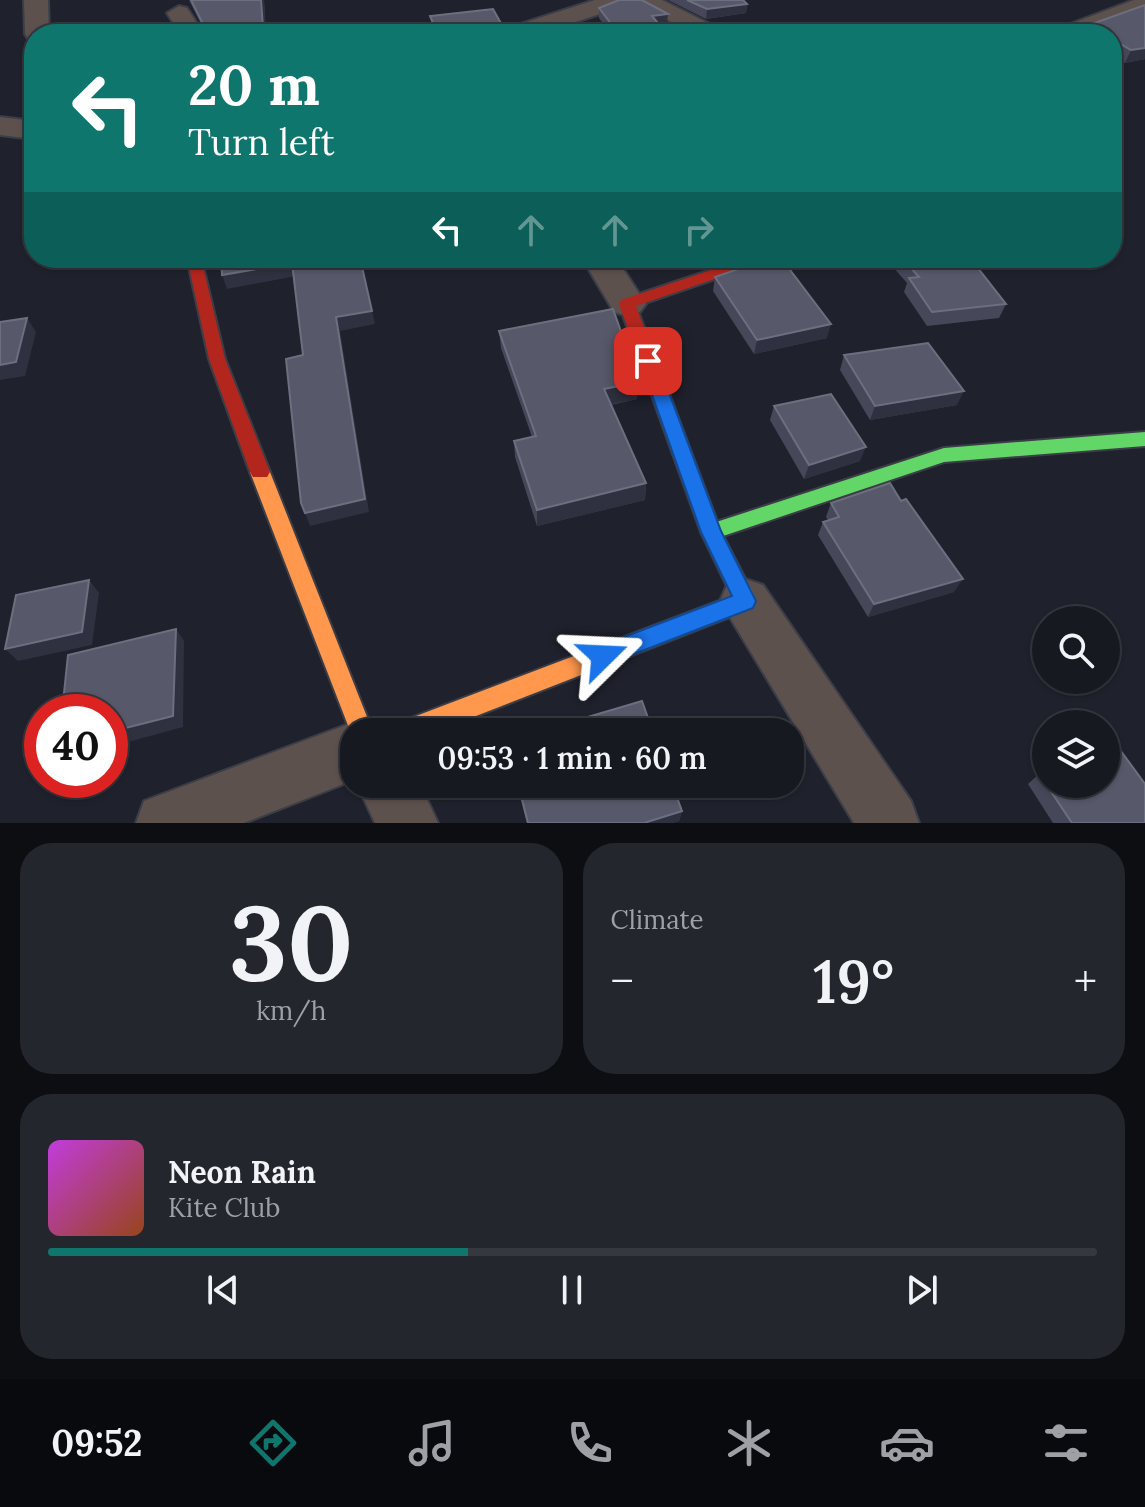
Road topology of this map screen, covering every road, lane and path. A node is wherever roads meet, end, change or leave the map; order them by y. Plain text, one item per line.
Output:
1 (36, 0) edge
2 (619, 0) edge
3 (644, 0) edge
4 (1145, 4) edge
5 (179, 13) dead end
6 (37, 24) edge
7 (186, 24) edge
8 (545, 24) edge
9 (691, 24) edge
10 (1092, 24) edge
11 (0, 126) edge
12 (24, 129) edge
13 (196, 268) edge
14 (605, 268) edge
15 (733, 268) edge
16 (627, 304) junction
17 (1145, 439) edge
18 (711, 532) junction
19 (745, 601) junction
20 (356, 718) edge
21 (440, 718) edge
22 (340, 756) edge
23 (395, 798) edge
24 (166, 823) edge
25 (408, 823) edge
26 (889, 823) edge

1 - 6 street
2 - 8 street
3 - 9 street
4 - 10 street
5 - 7 street
11 - 12 street
13 - 20 street
14 - 16 street
15 - 16 street
16 - 18 street
17 - 18 street
18 - 19 street
19 - 21 street
19 - 26 street
22 - 24 street
23 - 25 street

